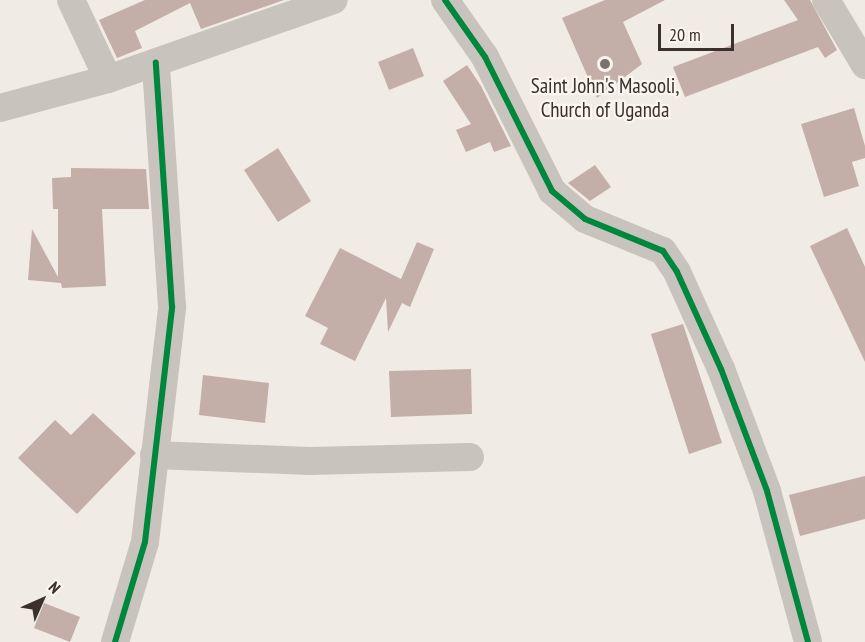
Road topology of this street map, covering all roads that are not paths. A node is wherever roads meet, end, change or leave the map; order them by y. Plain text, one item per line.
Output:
1 (71, 0) edge
2 (334, 0) edge
3 (445, 0) edge
4 (826, 0) edge
5 (156, 63) junction
6 (865, 65) edge
7 (108, 79) junction
8 (0, 108) edge
9 (154, 455) junction
10 (470, 457) dead end
11 (115, 642) edge
12 (808, 642) edge

1 - 7 street
2 - 5 street
3 - 12 street
4 - 6 street
5 - 7 street
5 - 9 street
7 - 8 street
9 - 10 street
9 - 11 street

